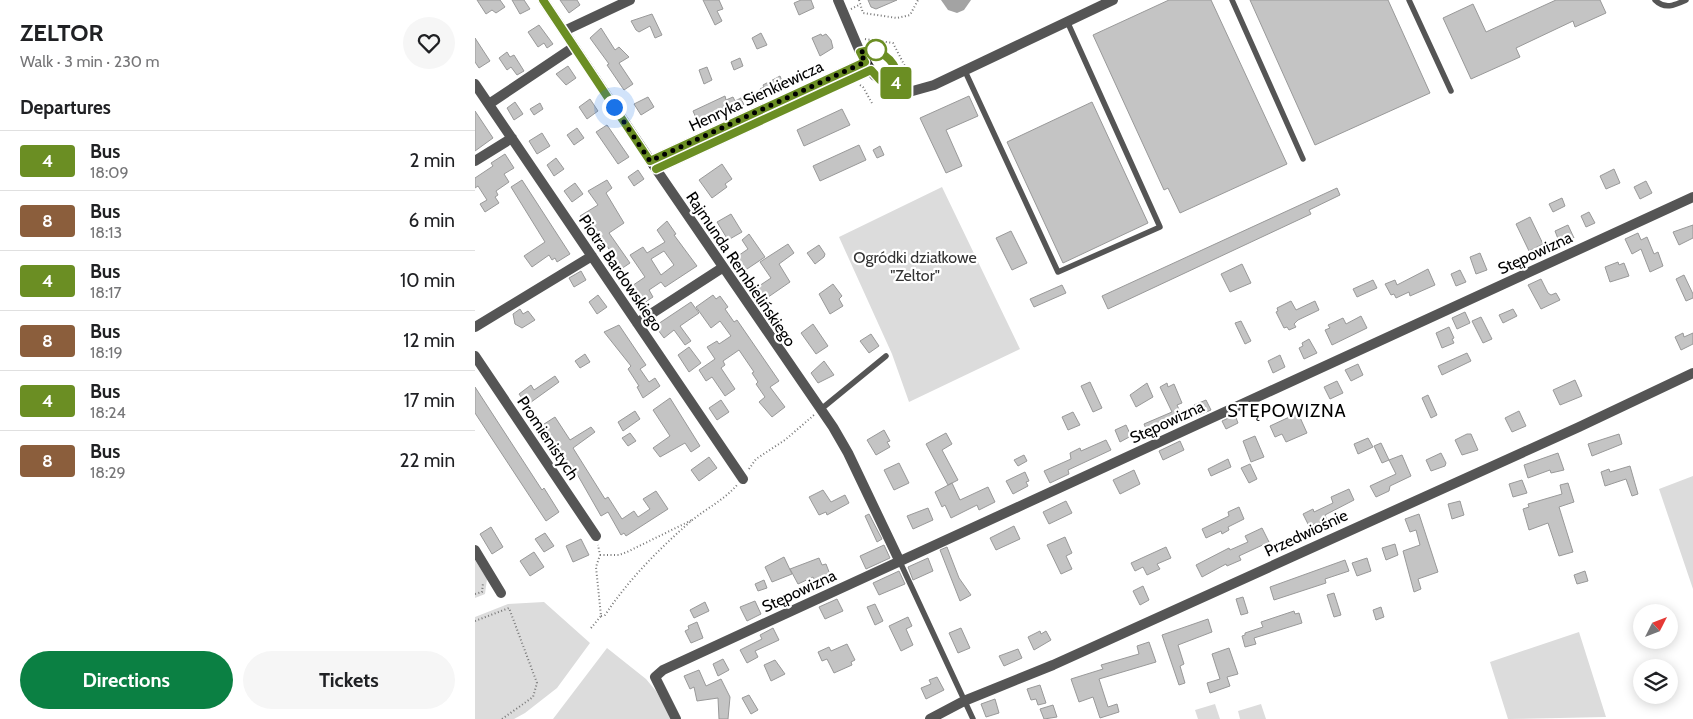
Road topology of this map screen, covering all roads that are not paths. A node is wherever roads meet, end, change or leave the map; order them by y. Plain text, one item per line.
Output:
1 (543, 0) edge
2 (630, 0) edge
3 (838, 0) edge
4 (1113, 0) edge
5 (1232, 0) edge
6 (1409, 0) edge
7 (1655, 0) edge
8 (1687, 0) edge
9 (1067, 21) junction
10 (564, 31) junction
11 (574, 47) junction
12 (860, 52) junction
13 (868, 66) junction
14 (963, 69) junction
15 (475, 84) edge
16 (892, 87) junction
17 (1451, 91) dead end
18 (489, 104) junction
19 (512, 138) junction
20 (1303, 159) dead end
21 (475, 161) edge
22 (653, 165) junction
23 (1693, 197) edge
24 (592, 256) junction
25 (722, 268) junction
26 (637, 322) junction
27 (475, 327) edge
28 (475, 356) edge
29 (885, 356) dead end
30 (1693, 373) edge
31 (820, 410) junction
32 (743, 479) road end
33 (596, 536) dead end
34 (475, 550) edge
35 (900, 562) junction
36 (501, 593) dead end
37 (964, 700) junction
38 (676, 719) edge
39 (930, 719) edge
40 (973, 719) edge

1 - 10 street, Rajmunda Rembielińskiego
2 - 10 street
3 - 12 street
4 - 9 street
5 - 20 lane
6 - 17 lane
7 - 8 lane
9 - 14 street
9 - 14 lane
10 - 11 street, Rajmunda Rembielińskiego
11 - 18 street
11 - 22 street, Rajmunda Rembielińskiego
12 - 13 street
12 - 16 lane
13 - 16 street
13 - 22 street, Henryka Sienkiewicza
14 - 16 street
15 - 18 street, Piotra Bardowskiego
18 - 19 street, Piotra Bardowskiego
19 - 21 street
19 - 24 street, Piotra Bardowskiego
22 - 25 street, Rajmunda Rembielińskiego
23 - 35 street, Stępowizna
24 - 26 street, Piotra Bardowskiego
24 - 27 street
25 - 26 street
25 - 31 street, Rajmunda Rembielińskiego
26 - 32 street, Piotra Bardowskiego
28 - 33 street, Promienistych
29 - 31 lane
30 - 37 street, Przedwiośnie
31 - 35 street, Rajmunda Rembielińskiego
34 - 36 street
35 - 37 lane
35 - 38 street, Stępowizna
37 - 39 street, Przedwiośnie
37 - 40 lane

